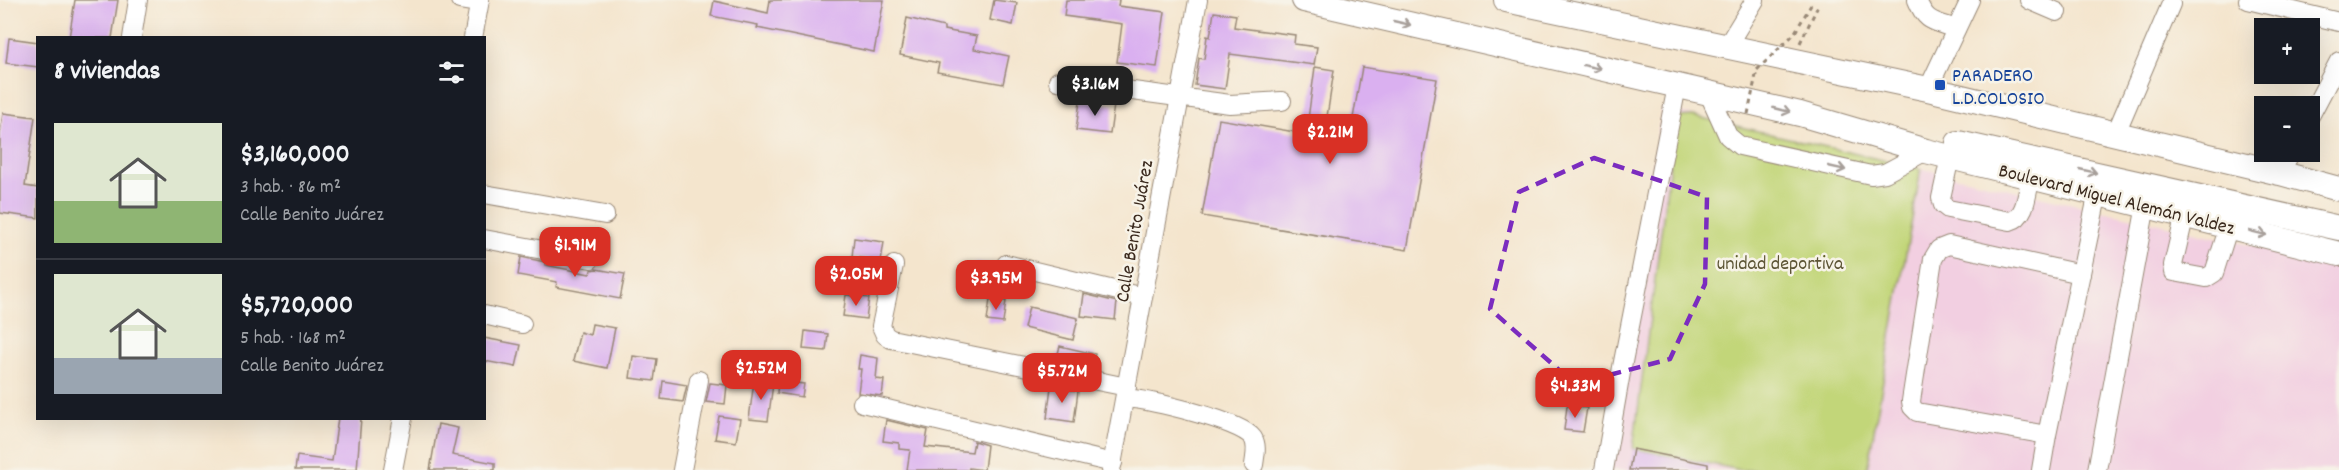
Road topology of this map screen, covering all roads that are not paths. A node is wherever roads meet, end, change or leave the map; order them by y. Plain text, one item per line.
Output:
1 (138, 0) edge
2 (460, 0) edge
3 (1198, 0) edge
4 (1304, 0) edge
5 (1755, 0) edge
6 (1917, 0) edge
7 (1970, 0) edge
8 (2029, 0) edge
9 (2248, 0) edge
10 (480, 2) edge
11 (2171, 4) dead end
12 (1537, 6) edge
13 (2057, 12) dead end
14 (2339, 22) edge
15 (1956, 29) junction
16 (132, 36) edge
17 (473, 36) edge
18 (1727, 46) junction
19 (2339, 61) edge
20 (1058, 81) dead end
21 (1677, 86) junction
22 (1928, 89) junction
23 (1708, 92) junction
24 (2320, 97) edge
25 (1180, 99) junction
26 (1282, 101) dead end
27 (2115, 135) junction
28 (1896, 142) junction
29 (1926, 151) junction
30 (1960, 151) junction
31 (2286, 162) edge
32 (2280, 173) junction
33 (2031, 176) junction
34 (2339, 189) edge
35 (2098, 192) junction
36 (486, 194) edge
37 (2339, 203) edge
38 (2146, 205) junction
39 (2185, 214) junction
40 (605, 215) dead end
41 (2229, 226) junction
42 (2339, 228) edge
43 (486, 239) edge
44 (2339, 254) edge
45 (591, 259) dead end
46 (1006, 264) dead end
47 (894, 265) dead end
48 (2081, 274) junction
49 (1143, 297) junction
50 (486, 315) edge
51 (522, 324) dead end
52 (699, 380) dead end
53 (1126, 393) junction
54 (862, 403) dead end
55 (403, 420) edge
56 (2047, 435) junction
57 (1254, 465) dead end
58 (1112, 466) edge
59 (393, 470) edge
60 (682, 470) edge
61 (1604, 470) edge
62 (2041, 470) edge
63 (2097, 470) edge

1 - 16 street
2 - 10 street
3 - 25 street, Calle Benito Juárez
4 -> 21 main road, Boulevard Miguel Alemán Valdez
5 - 18 street
6 - 15 street
7 - 15 street
8 - 13 street
9 - 14 street
10 - 17 street
11 - 27 street
12 - 18 main road
12 - 37 main road
15 - 22 street
18 - 22 main road
19 - 24 street
20 - 25 street
21 - 23 main road, Boulevard Miguel Alemán Valdez
21 - 61 street
22 - 27 main road
23 -> 28 main road, Boulevard Miguel Alemán Valdez
23 -> 29 street
25 - 26 street
25 - 49 street, Calle Benito Juárez
27 - 32 main road
28 - 29 main road, Boulevard Miguel Alemán Valdez
28 - 30 main road
29 - 30 main road, Boulevard Miguel Alemán Valdez
30 - 33 main road, Boulevard Miguel Alemán Valdez
30 - 33 street
30 -> 42 main road
31 - 32 street
32 - 34 main road
33 - 35 main road, Boulevard Miguel Alemán Valdez
35 - 38 main road, Boulevard Miguel Alemán Valdez
35 - 48 street
36 - 40 street
38 - 39 main road, Boulevard Miguel Alemán Valdez
38 - 63 street
39 - 41 main road, Boulevard Miguel Alemán Valdez
39 - 41 street
41 -> 44 main road, Boulevard Miguel Alemán Valdez
43 - 45 street
46 - 49 street
47 - 53 street
48 - 56 street
48 - 56 street
49 - 53 street, Calle Benito Juárez
50 - 51 street
52 - 60 street
53 - 57 street
53 - 58 street, Calle Benito Juárez
54 - 58 street
55 - 59 street
56 - 62 street

